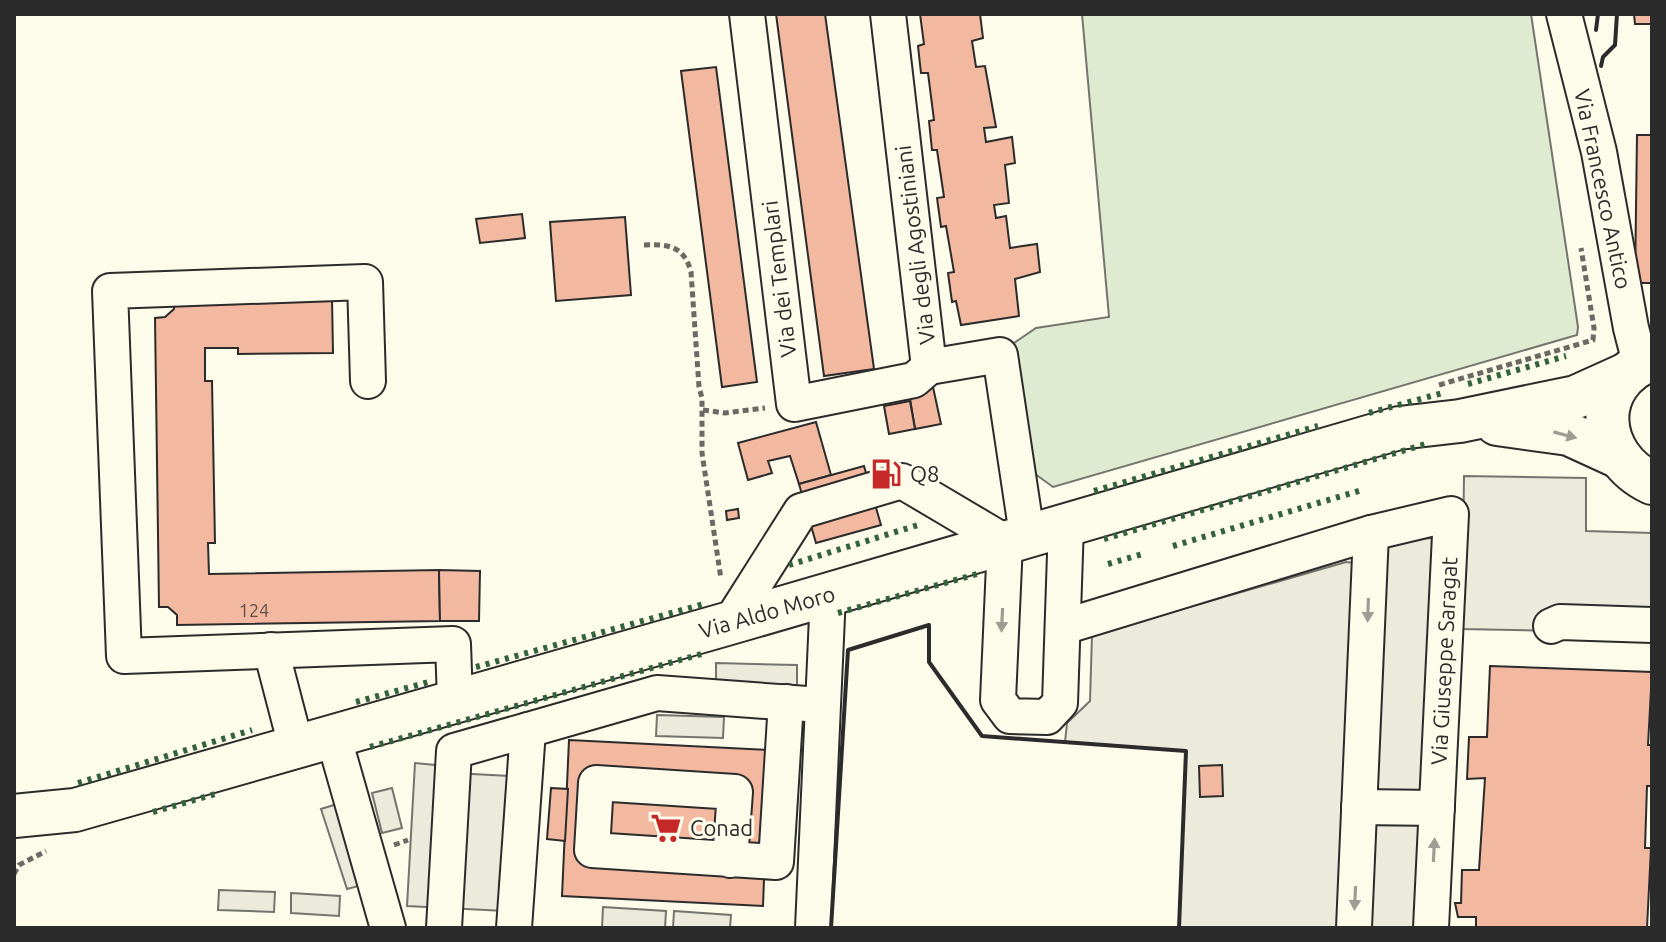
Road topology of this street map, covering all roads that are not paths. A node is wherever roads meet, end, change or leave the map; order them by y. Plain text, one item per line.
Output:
1 (747, 14) edge
2 (888, 14) edge
3 (1564, 14) edge
4 (1574, 14) edge
5 (1574, 55) junction
6 (1640, 365) edge
7 (929, 367) junction
8 (368, 381) dead end
9 (1460, 421) junction
10 (1617, 456) junction
11 (1652, 484) edge
12 (1371, 533) junction
13 (1033, 534) junction
14 (828, 594) junction
15 (730, 623) junction
16 (1652, 625) edge
17 (1551, 626) dead end
18 (1063, 627) junction
19 (271, 650) junction
20 (455, 700) junction
21 (786, 702) junction
22 (823, 705) junction
23 (528, 730) junction
24 (314, 740) junction
25 (1359, 807) junction
26 (1437, 808) junction
27 (75, 810) junction
28 (14, 816) edge
29 (31, 847) edge
30 (730, 860) dead end
31 (388, 928) edge
32 (444, 928) edge
33 (514, 928) edge
34 (813, 928) edge
35 (1354, 928) edge
36 (1431, 928) edge

1 - 7 street, Via dei Templari
2 - 7 street, Via degli Agostiniani
3 - 5 street, Via Francesco Antico
4 - 5 street
5 - 6 street, Via Francesco Antico
6 - 9 main road, Via Aldo Moro
6 - 10 main road
7 - 13 street, Via degli Agostiniani
8 - 19 street
9 -> 10 main road, Via Aldo Moro
9 - 13 main road, Via Aldo Moro
10 - 11 main road, Via Aldo Moro
12 - 18 street
12 -> 25 street
12 - 26 street, Via Giuseppe Saragat
13 - 14 main road, Via Aldo Moro
13 - 15 street
13 - 18 street
13 -> 18 street
14 - 15 main road, Via Aldo Moro
14 - 22 street
15 - 20 main road, Via Aldo Moro
16 - 17 street
19 - 20 street
19 - 24 street
20 - 24 main road, Via Aldo Moro
21 - 22 street
21 - 23 street
21 - 30 street
22 - 34 street
23 - 32 street
23 - 33 street
24 - 27 main road, Via Aldo Moro
24 - 31 street
25 - 26 street
25 -> 35 street
36 -> 26 street, Via Giuseppe Saragat
27 - 28 main road, Via Aldo Moro
27 - 29 main road, Via Aldo Moro

